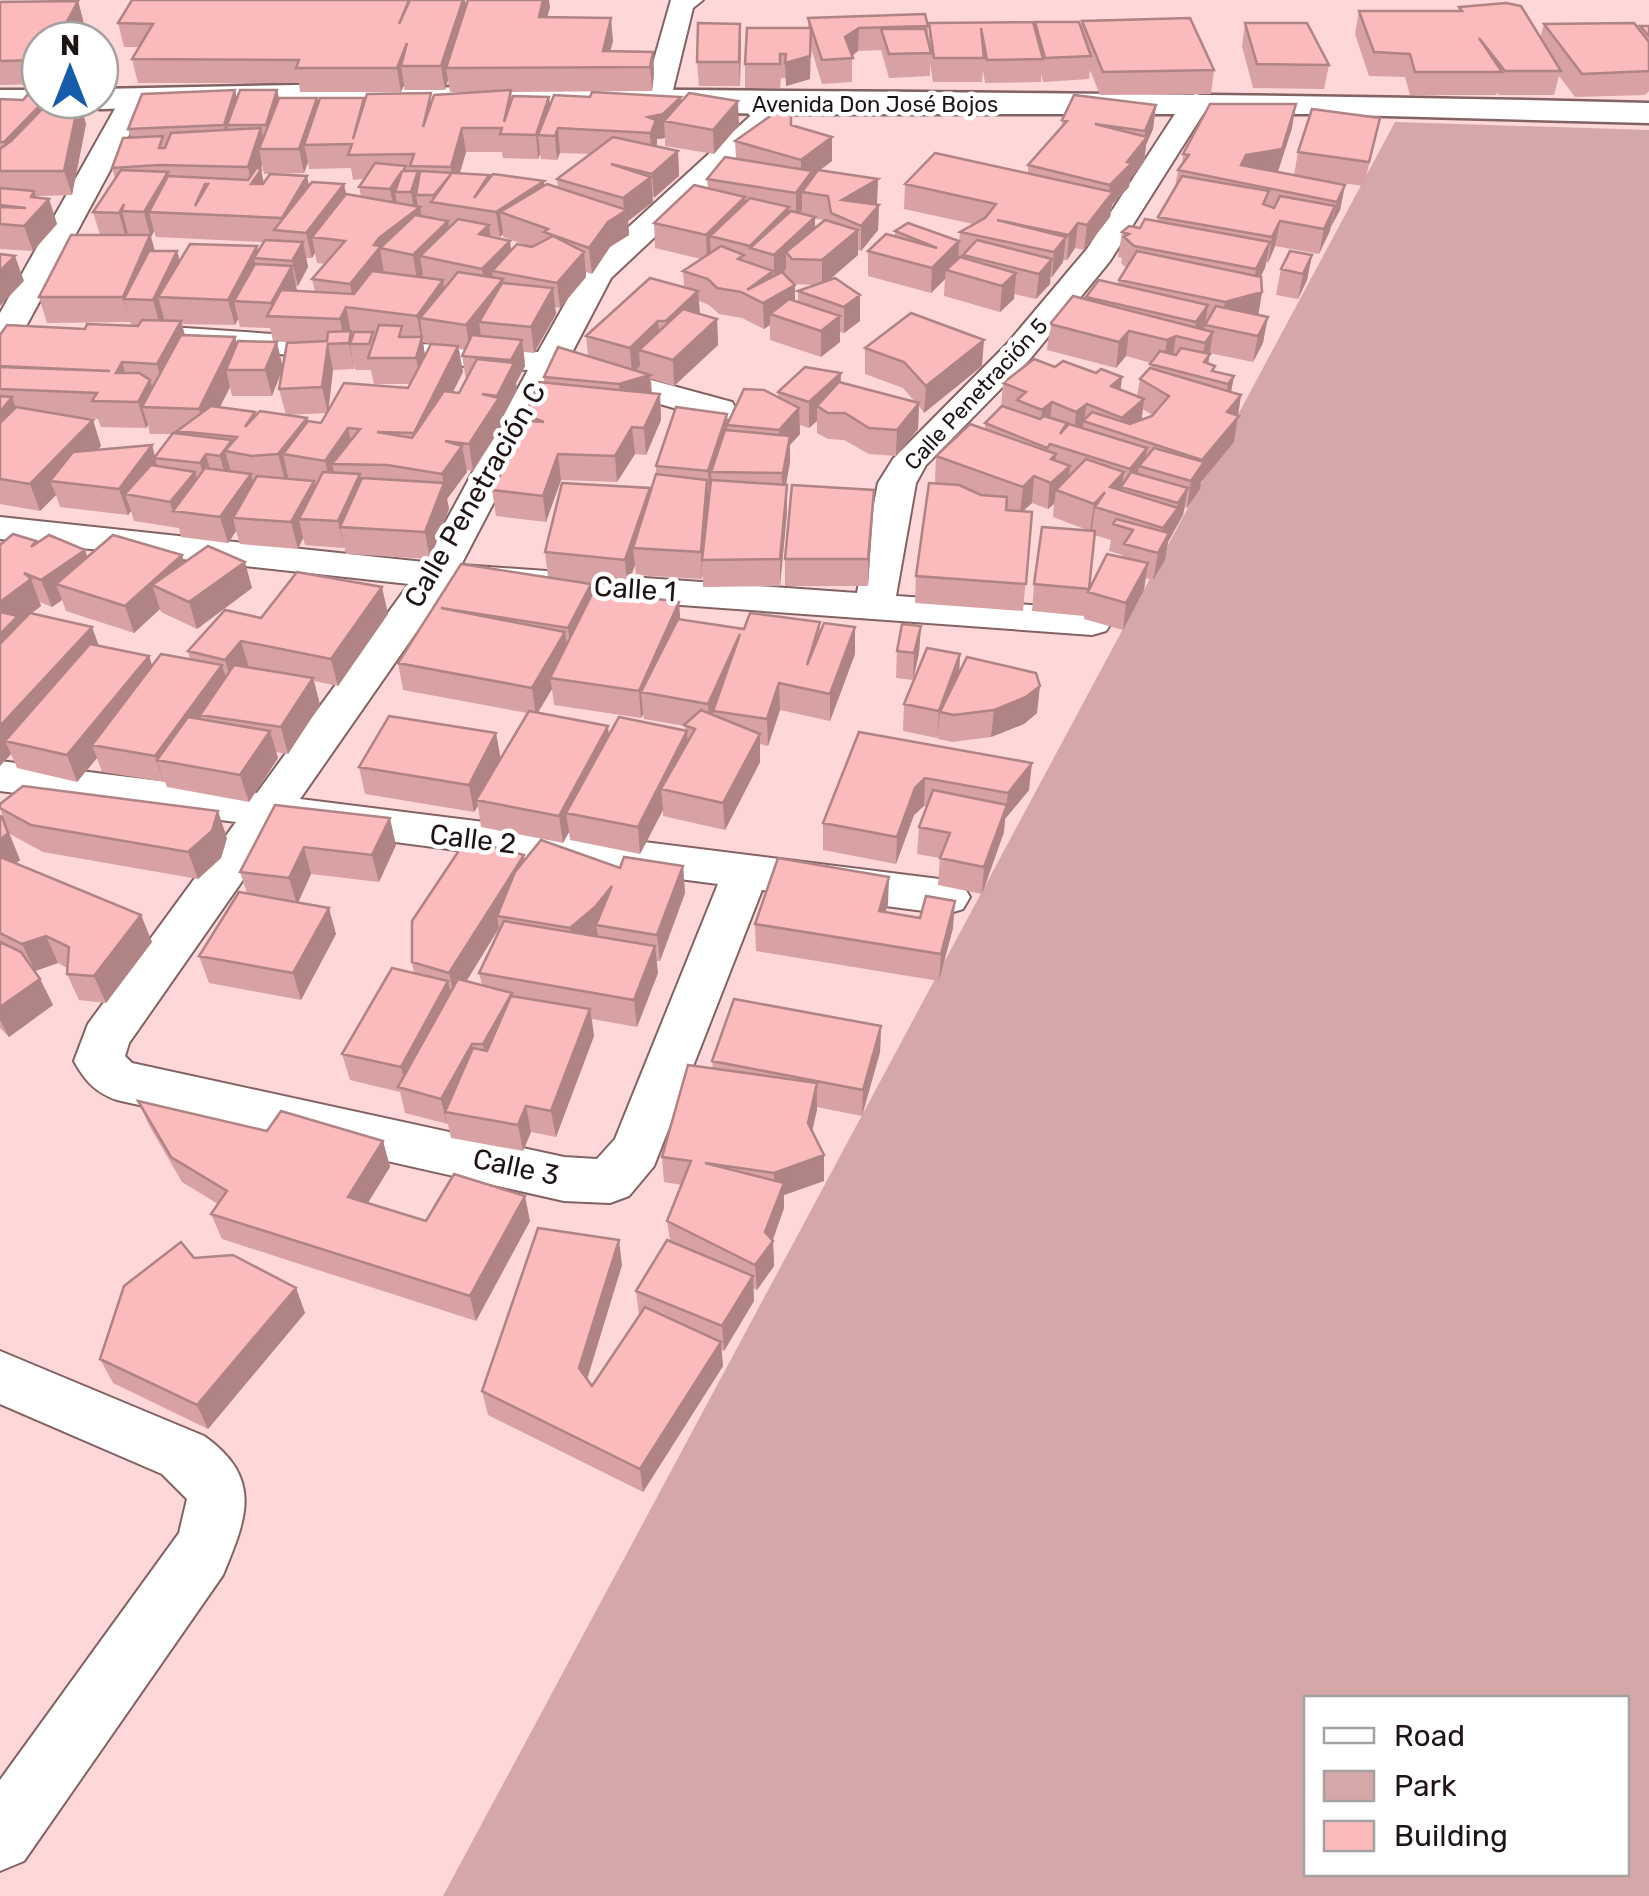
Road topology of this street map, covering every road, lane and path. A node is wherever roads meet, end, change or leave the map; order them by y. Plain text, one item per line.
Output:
1 (690, 0) edge
2 (120, 98) edge
3 (135, 98) junction
4 (656, 102) junction
5 (780, 104) junction
6 (1196, 104) junction
7 (1649, 113) edge
8 (46, 333) edge
9 (3, 334) edge
10 (145, 336) edge
11 (550, 362) junction
12 (719, 410) edge
13 (0, 528) edge
14 (436, 575) junction
15 (874, 606) junction
16 (1092, 622) edge
17 (0, 776) edge
18 (265, 813) junction
19 (746, 872) junction
20 (947, 897) edge
21 (99, 1061) joint
22 (0, 1377) edge
23 (0, 1837) edge

1 - 4 street
2 - 3 street, Avenida Don José Bojos
3 - 4 street, Avenida Don José Bojos
3 - 9 street
4 - 5 street, Avenida Don José Bojos
5 - 6 street, Avenida Don José Bojos
5 - 11 street, Calle Penetración C
6 - 7 street, Avenida Don José Bojos
6 - 15 street, Calle Penetración 5
8 - 9 street
10 - 11 street
11 - 12 street
11 - 14 street, Calle Penetración C
13 - 14 street, Calle 1
14 - 15 street, Calle 1
14 - 18 street, Calle Penetración C
15 - 16 street, Calle 1
17 - 18 street, Calle 2
18 - 19 street, Calle 2
18 - 21 street, Calle Penetración C
19 - 20 street, Calle 2
19 - 21 street, Calle 3
22 - 23 street

